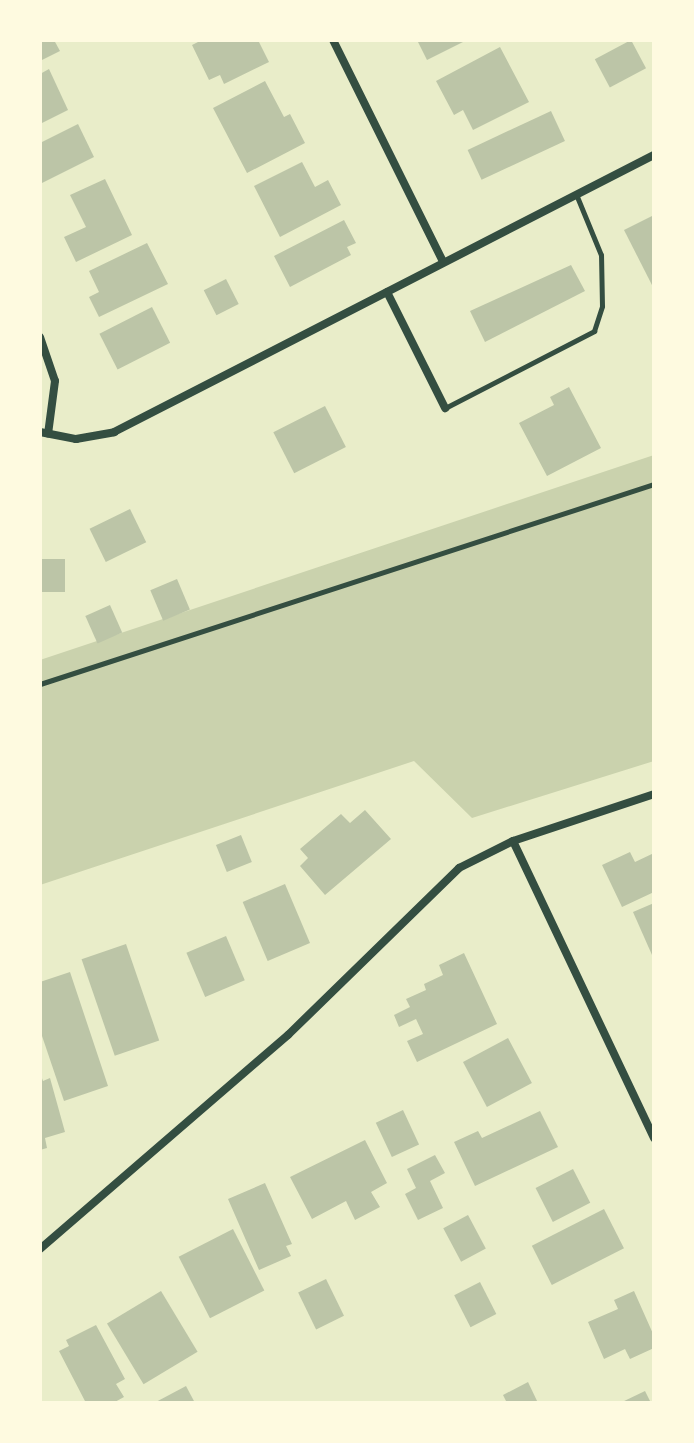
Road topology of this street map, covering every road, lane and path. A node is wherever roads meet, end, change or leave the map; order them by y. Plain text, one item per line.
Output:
1 (333, 40) edge
2 (654, 155) edge
3 (576, 194) junction
4 (443, 262) junction
5 (387, 292) junction
6 (40, 337) edge
7 (445, 408) joint
8 (44, 433) edge
9 (654, 484) edge
10 (40, 684) edge
11 (654, 794) edge
12 (513, 841) junction
13 (654, 1138) edge
14 (40, 1249) edge

1 - 4 street
2 - 3 street
3 - 4 street
3 - 7 lane
4 - 5 street
5 - 7 street
5 - 8 street
6 - 8 street
9 - 10 path
11 - 12 street
12 - 13 street
12 - 14 street

